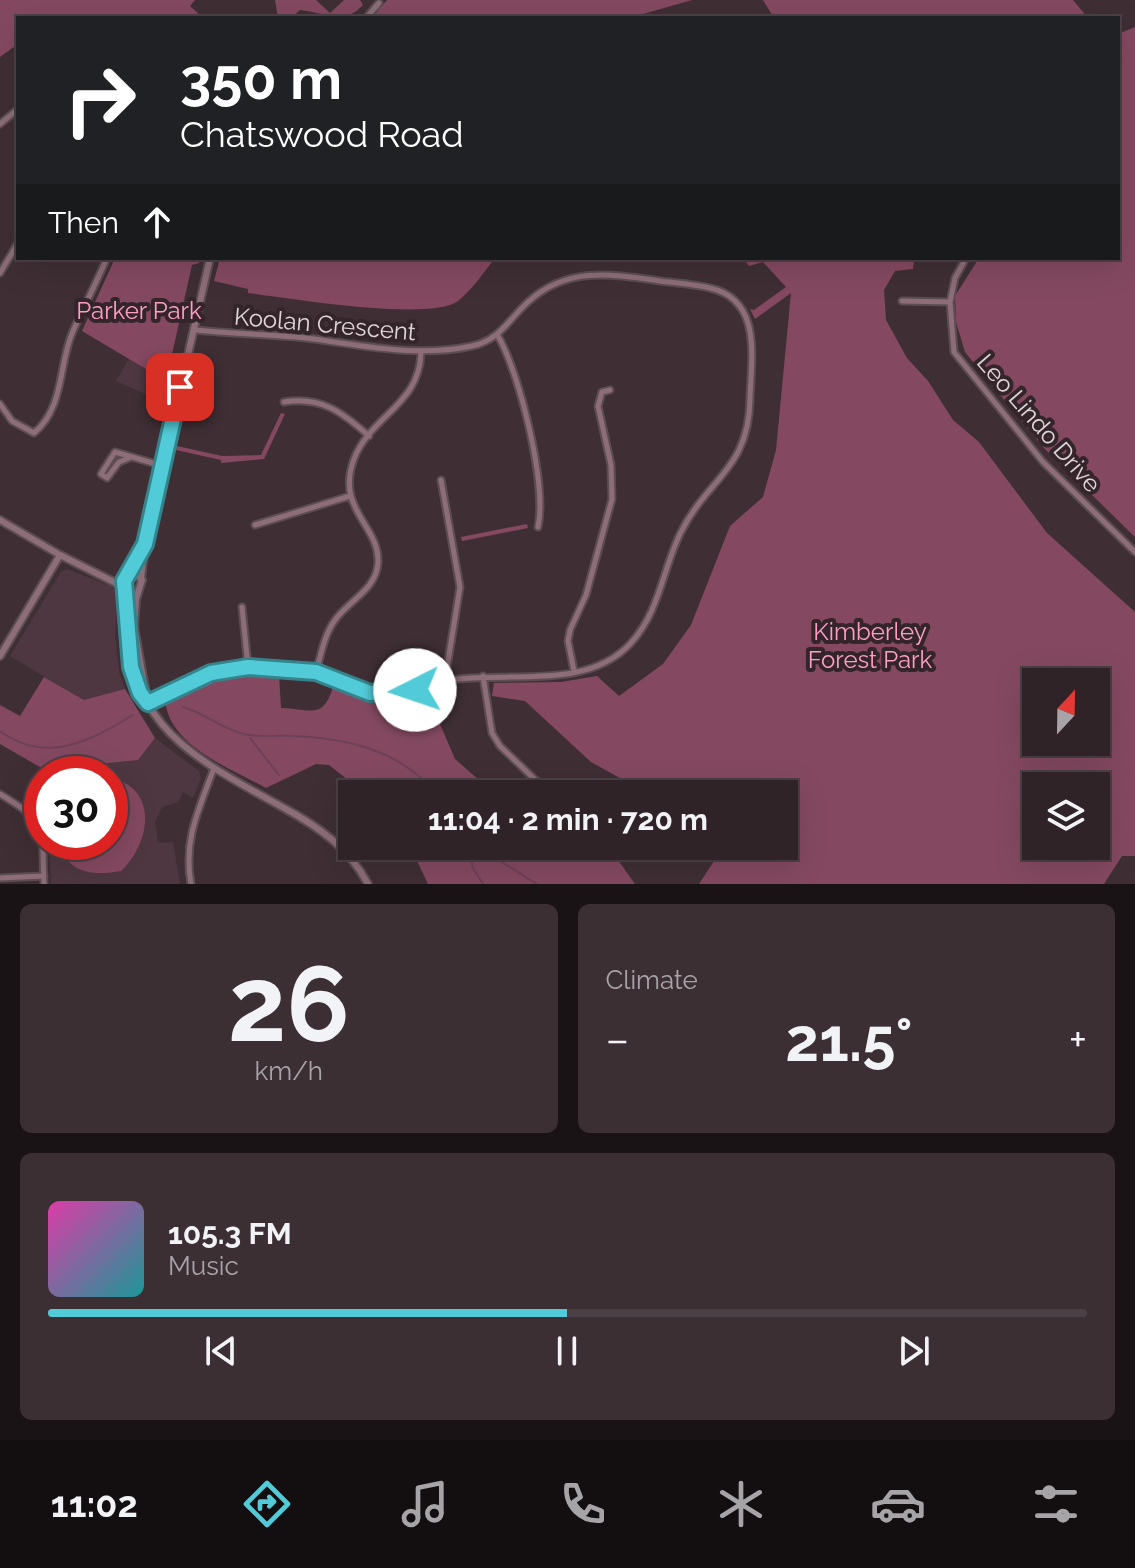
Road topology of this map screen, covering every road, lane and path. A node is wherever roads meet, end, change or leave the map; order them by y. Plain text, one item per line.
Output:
1 (379, 3) dead end
2 (368, 16) edge
3 (16, 111) edge
4 (0, 124) edge
5 (16, 246) edge
6 (106, 260) edge
7 (210, 260) edge
8 (965, 260) edge
9 (0, 273) edge
10 (902, 301) dead end
11 (950, 302) junction
12 (196, 330) junction
13 (498, 336) junction
14 (421, 352) junction
15 (610, 390) dead end
16 (284, 402) dead end
17 (0, 404) edge
18 (369, 436) junction
19 (129, 458) junction
20 (163, 466) junction
21 (441, 480) dead end
22 (350, 496) junction
23 (0, 520) edge
24 (255, 525) dead end
25 (538, 527) dead end
26 (145, 544) junction
27 (1135, 552) edge
28 (60, 555) junction
29 (103, 574) junction
30 (128, 575) junction
31 (141, 578) junction
32 (126, 588) junction
33 (138, 591) junction
34 (242, 607) dead end
35 (0, 656) edge
36 (134, 663) junction
37 (248, 667) junction
38 (574, 671) junction
39 (316, 672) junction
40 (483, 676) junction
41 (445, 680) junction
42 (148, 703) junction
43 (214, 768) junction
44 (537, 780) edge
45 (0, 794) edge
46 (44, 876) junction
47 (0, 878) edge
48 (44, 884) edge
49 (191, 884) edge
50 (368, 884) edge

1 - 2 street
3 - 4 street
5 - 9 street
6 - 17 street
7 - 12 street
8 - 11 street, Leo Lindo Drive
10 - 11 street
11 - 27 street, Leo Lindo Drive
12 - 14 street, Koolan Crescent
12 - 20 street
13 - 14 street, Koolan Crescent
13 - 25 street
13 - 38 street, Koolan Crescent
14 - 18 street
15 - 38 street
16 - 18 street
18 - 22 street
19 - 19 street
19 - 20 street
20 - 26 street
21 - 41 street
22 - 24 street
22 - 39 street
23 - 28 street
26 - 30 street
26 - 31 street
28 - 29 street
28 - 35 street
29 - 30 street
29 - 32 street
30 - 31 street
30 - 32 street
31 - 33 street
32 - 33 street
32 - 36 street
33 - 36 street
34 - 37 street
36 - 42 street
37 - 39 street, Koolan Crescent
37 - 42 street, Koolan Crescent
38 - 40 street, Koolan Crescent
39 - 41 street, Koolan Crescent
40 - 41 street, Koolan Crescent
40 - 44 street
42 - 43 street
43 - 49 street
43 - 50 street
45 - 46 street
46 - 47 street
46 - 48 street

